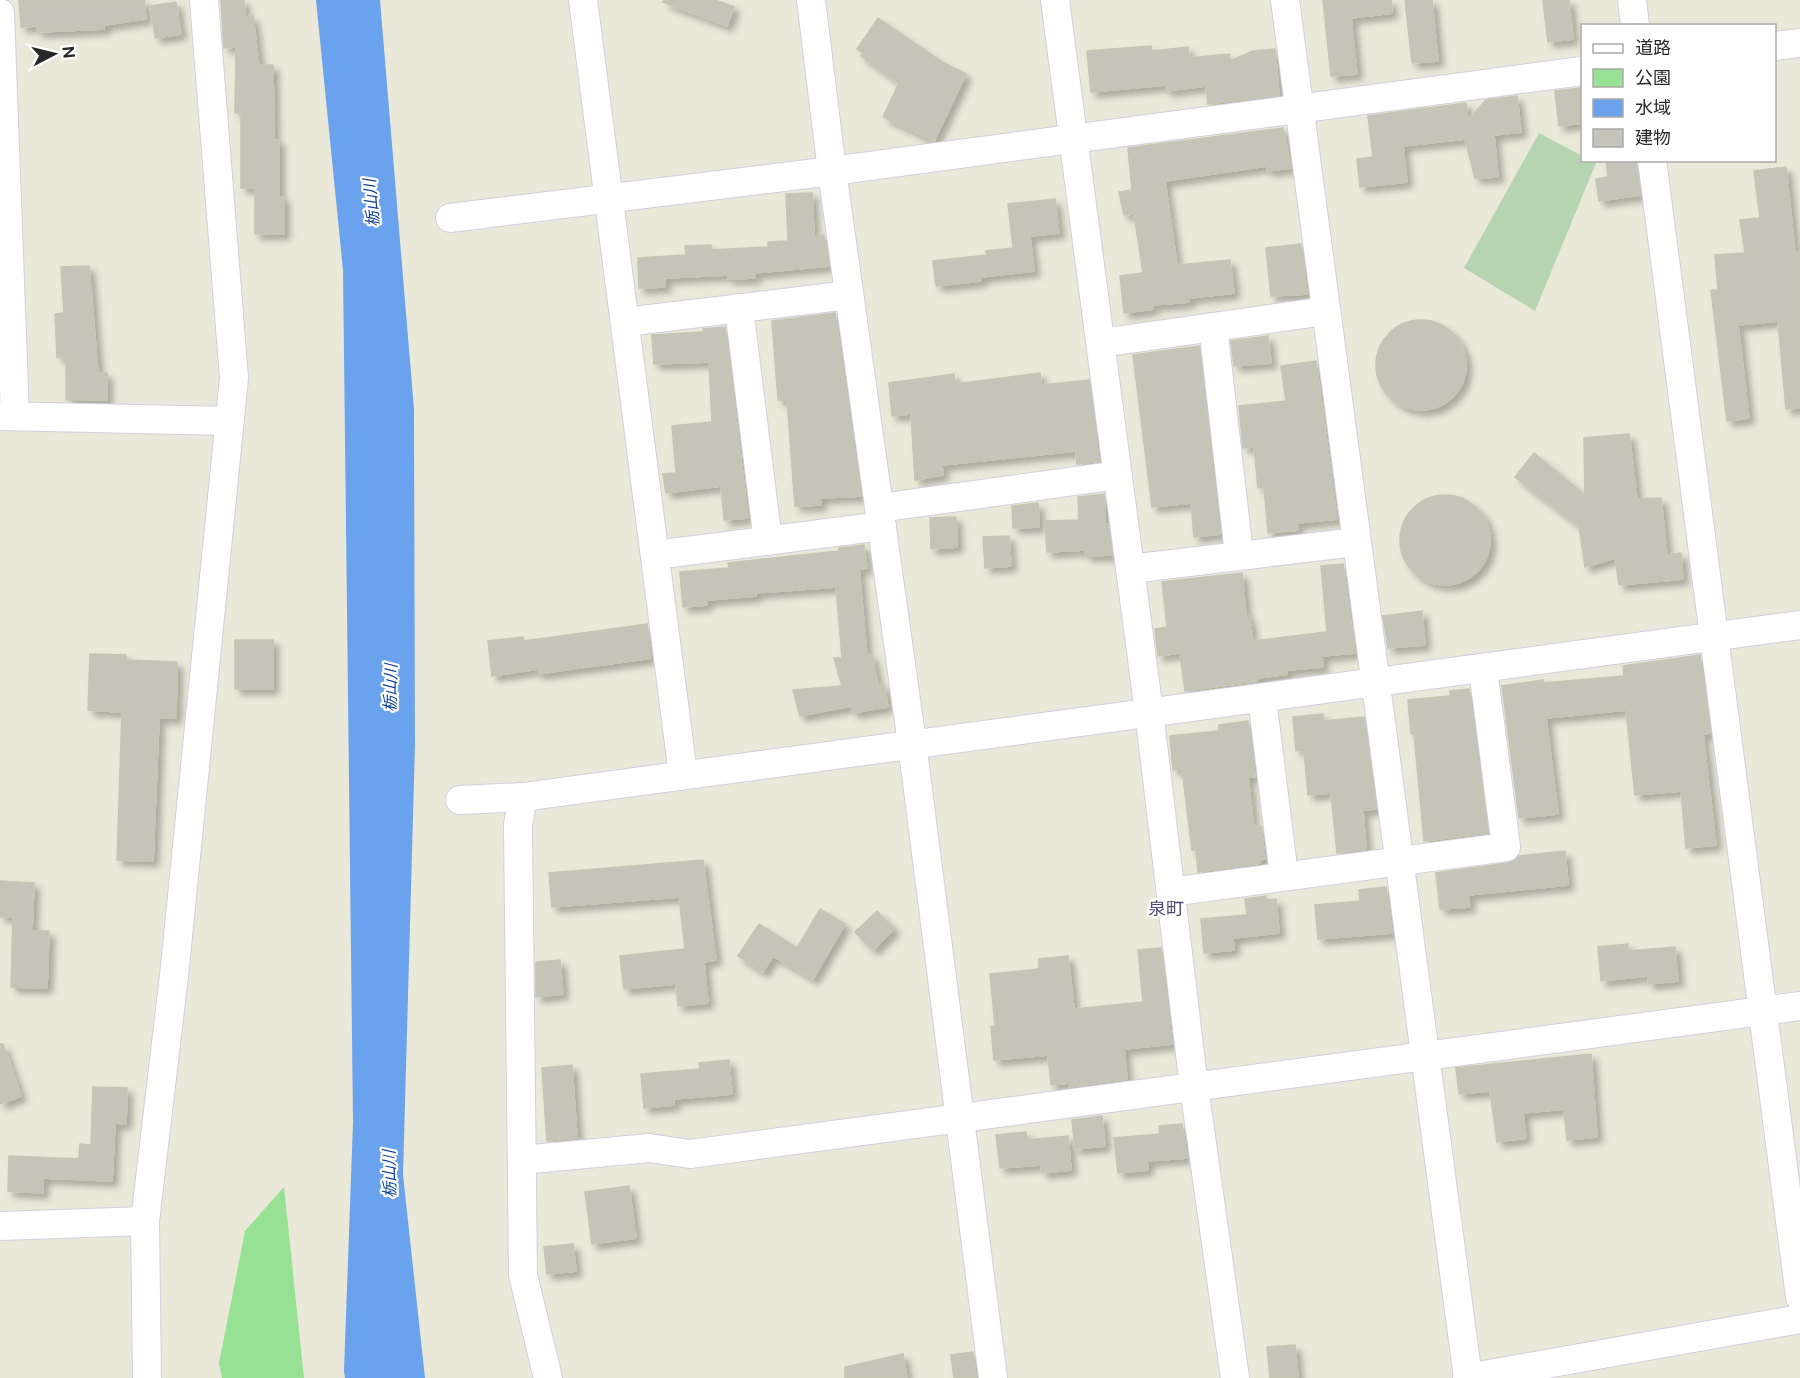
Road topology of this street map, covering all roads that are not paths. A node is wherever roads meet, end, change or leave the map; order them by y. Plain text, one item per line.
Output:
1 (204, 0) edge
2 (583, 0) edge
3 (811, 0) edge
4 (1055, 0) edge
5 (1285, 0) edge
6 (1632, 0) edge
7 (0, 13) edge
8 (1635, 24) edge
9 (1800, 43) edge
10 (1776, 46) edge
11 (1581, 71) edge
12 (1298, 108) junction
13 (1074, 138) junction
14 (1652, 162) edge
15 (832, 171) junction
16 (609, 200) junction
17 (450, 218) dead end
18 (849, 294) junction
19 (739, 308) junction
20 (1325, 311) junction
21 (625, 322) junction
22 (1213, 327) junction
23 (1101, 343) junction
24 (7, 416) edge
25 (229, 421) junction
26 (1118, 475) junction
27 (880, 517) junction
28 (768, 541) junction
29 (1356, 542) junction
30 (1239, 554) junction
31 (655, 555) junction
32 (1130, 569) junction
33 (1800, 625) edge
34 (1713, 636) junction
35 (1483, 669) junction
36 (1375, 684) junction
37 (1262, 698) junction
38 (1149, 712) junction
39 (912, 743) junction
40 (683, 774) junction
41 (523, 797) junction
42 (460, 800) dead end
43 (1399, 861) junction
44 (1284, 876) junction
45 (1171, 892) junction
46 (1800, 1006) edge
47 (1762, 1011) junction
48 (1424, 1056) junction
49 (1194, 1087) junction
50 (961, 1119) junction
51 (522, 1160) junction
52 (145, 1221) junction
53 (0, 1226) edge
54 (1800, 1296) edge
55 (1800, 1319) edge
56 (147, 1378) edge
57 (548, 1378) edge
58 (993, 1378) edge
59 (1235, 1378) edge
60 (1468, 1378) edge

1 - 25 street
2 - 16 street
3 - 15 street
4 - 13 street
5 - 12 street
6 - 8 street
7 - 24 street
9 - 10 street
11 - 12 street
12 - 13 street
12 - 20 street
13 - 15 street
13 - 23 street
14 - 34 street
15 - 16 street
15 - 18 street
16 - 17 street
16 - 21 street
18 - 19 street
18 - 27 street
19 - 21 street
19 - 28 street
20 - 22 street
20 - 29 street
21 - 31 street
22 - 23 street
22 - 30 street
23 - 26 street
24 - 25 street
25 - 52 street
26 - 27 street
26 - 32 street
27 - 28 street
27 - 39 street
28 - 31 street
29 - 30 street
29 - 36 street
30 - 32 street
31 - 40 street
32 - 38 street
33 - 34 street
34 - 35 street
34 - 47 street
35 - 36 street
35 - 43 street
36 - 37 street
36 - 43 street
37 - 38 street
37 - 44 street
38 - 39 street
38 - 45 street
39 - 40 street
39 - 50 street
40 - 41 street
41 - 42 street
41 - 51 street
43 - 44 street
43 - 48 street
44 - 45 street
45 - 49 street
46 - 47 street
47 - 48 street
47 - 54 street
48 - 49 street
48 - 60 street
49 - 50 street
49 - 59 street
50 - 51 street
50 - 58 street
51 - 57 street
52 - 53 street
52 - 56 street
55 - 60 street

